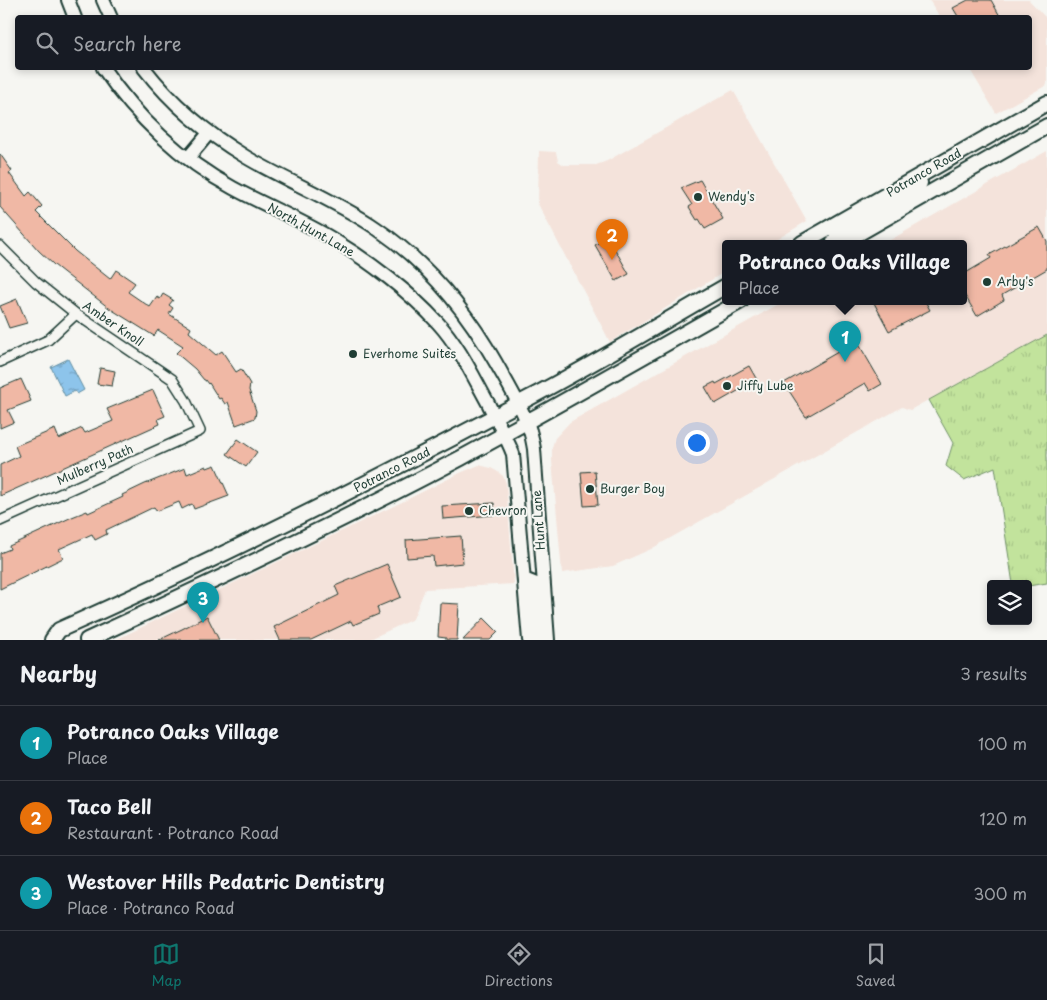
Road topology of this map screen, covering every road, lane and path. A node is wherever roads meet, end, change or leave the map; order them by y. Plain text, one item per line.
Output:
1 (68, 0) edge
2 (103, 0) edge
3 (74, 15) edge
4 (110, 15) edge
5 (105, 70) edge
6 (146, 70) edge
7 (1047, 103) edge
8 (1047, 126) edge
9 (209, 133) junction
10 (188, 158) junction
11 (924, 173) junction
12 (807, 240) edge
13 (836, 240) edge
14 (847, 240) edge
15 (0, 246) edge
16 (722, 288) edge
17 (722, 301) edge
18 (734, 305) edge
19 (76, 314) junction
20 (704, 322) junction
21 (0, 362) edge
22 (518, 404) junction
23 (495, 417) junction
24 (527, 421) junction
25 (200, 431) joint
26 (504, 434) junction
27 (336, 499) junction
28 (314, 510) junction
29 (345, 517) junction
30 (0, 521) edge
31 (211, 561) junction
32 (237, 570) junction
33 (524, 579) junction
34 (102, 633) junction
35 (52, 640) edge
36 (87, 640) edge
37 (529, 640) edge
38 (539, 640) edge
39 (548, 640) edge

1 - 3 main road
2 - 4 main road
5 - 10 main road, North Hunt Lane
6 - 9 main road
7 - 11 main road, Potranco Road
8 - 14 main road, Potranco Road
9 - 10 main road
9 - 22 main road
10 - 23 main road, North Hunt Lane
11 - 12 main road, Potranco Road
11 - 13 main road
15 - 19 street, Amber Knoll
16 - 22 main road, Potranco Road
17 - 20 main road
18 - 20 main road, Potranco Road
19 - 21 street
19 - 25 street, Amber Knoll
20 - 24 main road, Potranco Road
22 - 23 main road, Potranco Road
22 - 24 main road, Hunt Lane
23 - 26 main road, Hunt Lane
23 - 27 main road, Potranco Road
24 - 26 main road, Potranco Road
24 - 39 main road, Hunt Lane
25 - 30 street, Mulberry Path
26 - 29 main road, Potranco Road
26 - 33 main road, Hunt Lane
27 - 28 main road, Potranco Road
27 - 29 main road
28 - 31 main road, Potranco Road
28 - 32 main road
29 - 32 main road, Potranco Road
31 - 34 main road
31 - 35 main road, Potranco Road
32 - 34 main road, Potranco Road
33 - 37 main road, Hunt Lane
33 - 38 main road
34 - 36 main road, Potranco Road

